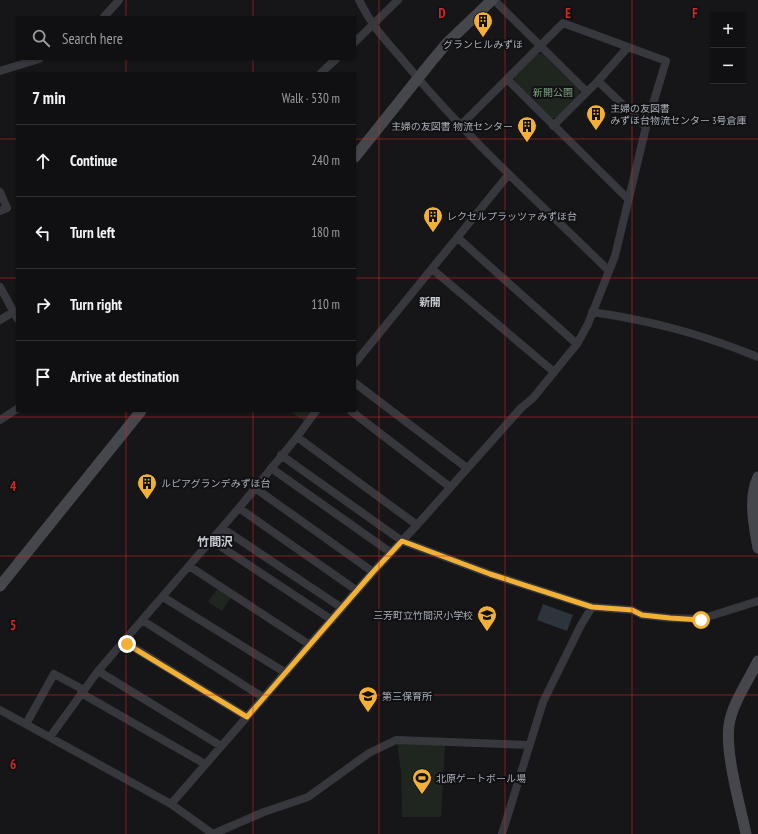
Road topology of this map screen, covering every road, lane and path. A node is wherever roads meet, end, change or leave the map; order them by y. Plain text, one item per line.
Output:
1 (119, 0) edge
2 (359, 0) edge
3 (398, 0) edge
4 (493, 0) edge
5 (105, 16) edge
6 (373, 26) junction
7 (356, 41) edge
8 (539, 46) junction
9 (628, 47) junction
10 (36, 60) edge
11 (335, 60) edge
12 (0, 71) edge
13 (322, 72) edge
14 (418, 78) junction
15 (507, 80) junction
16 (598, 81) junction
17 (586, 91) junction
18 (461, 125) junction
19 (553, 126) junction
20 (646, 127) junction
21 (356, 156) edge
22 (509, 174) junction
23 (0, 192) edge
24 (628, 199) junction
25 (0, 210) edge
26 (458, 238) junction
27 (432, 269) junction
28 (608, 270) junction
29 (0, 287) edge
30 (592, 312) junction
31 (15, 315) edge
32 (0, 320) edge
33 (577, 344) junction
34 (758, 357) edge
35 (356, 362) edge
36 (554, 372) junction
37 (356, 384) edge
38 (16, 410) edge
39 (136, 412) edge
40 (315, 412) edge
41 (352, 412) edge
42 (0, 420) edge
43 (296, 437) junction
44 (281, 455) junction
45 (271, 468) junction
46 (468, 468) junction
47 (758, 476) edge
48 (450, 487) junction
49 (255, 488) junction
50 (239, 508) junction
51 (417, 525) junction
52 (222, 528) junction
53 (211, 540) junction
54 (402, 541) junction
55 (758, 548) edge
56 (390, 552) junction
57 (188, 566) junction
58 (373, 572) junction
59 (0, 586) edge
60 (356, 590) junction
61 (163, 597) junction
62 (758, 601) edge
63 (592, 607) junction
64 (342, 608) junction
65 (142, 620) junction
66 (332, 620) junction
67 (123, 641) junction
68 (310, 646) junction
69 (758, 662) edge
70 (98, 671) junction
71 (286, 673) junction
72 (83, 692) junction
73 (264, 698) junction
74 (0, 710) edge
75 (247, 717) junction
76 (26, 724) junction
77 (50, 737) junction
78 (529, 745) junction
79 (221, 746) junction
80 (205, 764) junction
81 (172, 804) junction
82 (213, 834) edge
83 (502, 834) edge
84 (746, 834) edge

1 - 5 street
2 - 6 street
3 - 6 street
4 - 8 street
4 - 14 street
6 - 7 street
6 - 14 street
8 - 9 street
8 - 15 street
8 - 17 street
9 - 16 street
9 - 20 street
10 - 12 street
11 - 13 street
14 - 18 street
14 - 21 street
15 - 18 street
15 - 19 street
16 - 17 street
16 - 20 street
17 - 19 street
18 - 22 street
19 - 24 street
20 - 24 street
22 - 26 street
22 - 28 street
23 - 25 street
24 - 28 street
26 - 27 street
26 - 33 street
27 - 35 street
27 - 36 street
28 - 30 street
29 - 31 street
30 - 33 street
30 - 34 street
31 - 32 street
33 - 36 street
36 - 46 street
37 - 46 street
38 - 42 street
39 - 59 street
40 - 43 street
41 - 48 street
43 - 44 street
43 - 51 street
44 - 45 street
44 - 54 street
45 - 49 street
45 - 56 street
46 - 48 street
47 - 55 street
48 - 51 street
49 - 50 street
49 - 58 street
50 - 52 street
50 - 60 street
51 - 54 street
52 - 53 street
52 - 64 street
53 - 57 street
53 - 66 street
54 - 56 street
54 - 63 street
56 - 58 street
57 - 61 street
57 - 68 street
58 - 60 street
60 - 64 street
61 - 65 street
61 - 71 street
62 - 63 street
63 - 78 street
64 - 66 street
65 - 67 street
65 - 73 street
66 - 68 street
67 - 70 street
67 - 75 street
68 - 71 street
69 - 84 street
70 - 72 street
70 - 79 street
71 - 73 street
72 - 76 street
72 - 77 street
72 - 80 street
73 - 75 street
74 - 76 street
75 - 79 street
76 - 77 street
77 - 81 street
78 - 82 street
78 - 83 street
79 - 80 street
80 - 81 street
81 - 82 street

